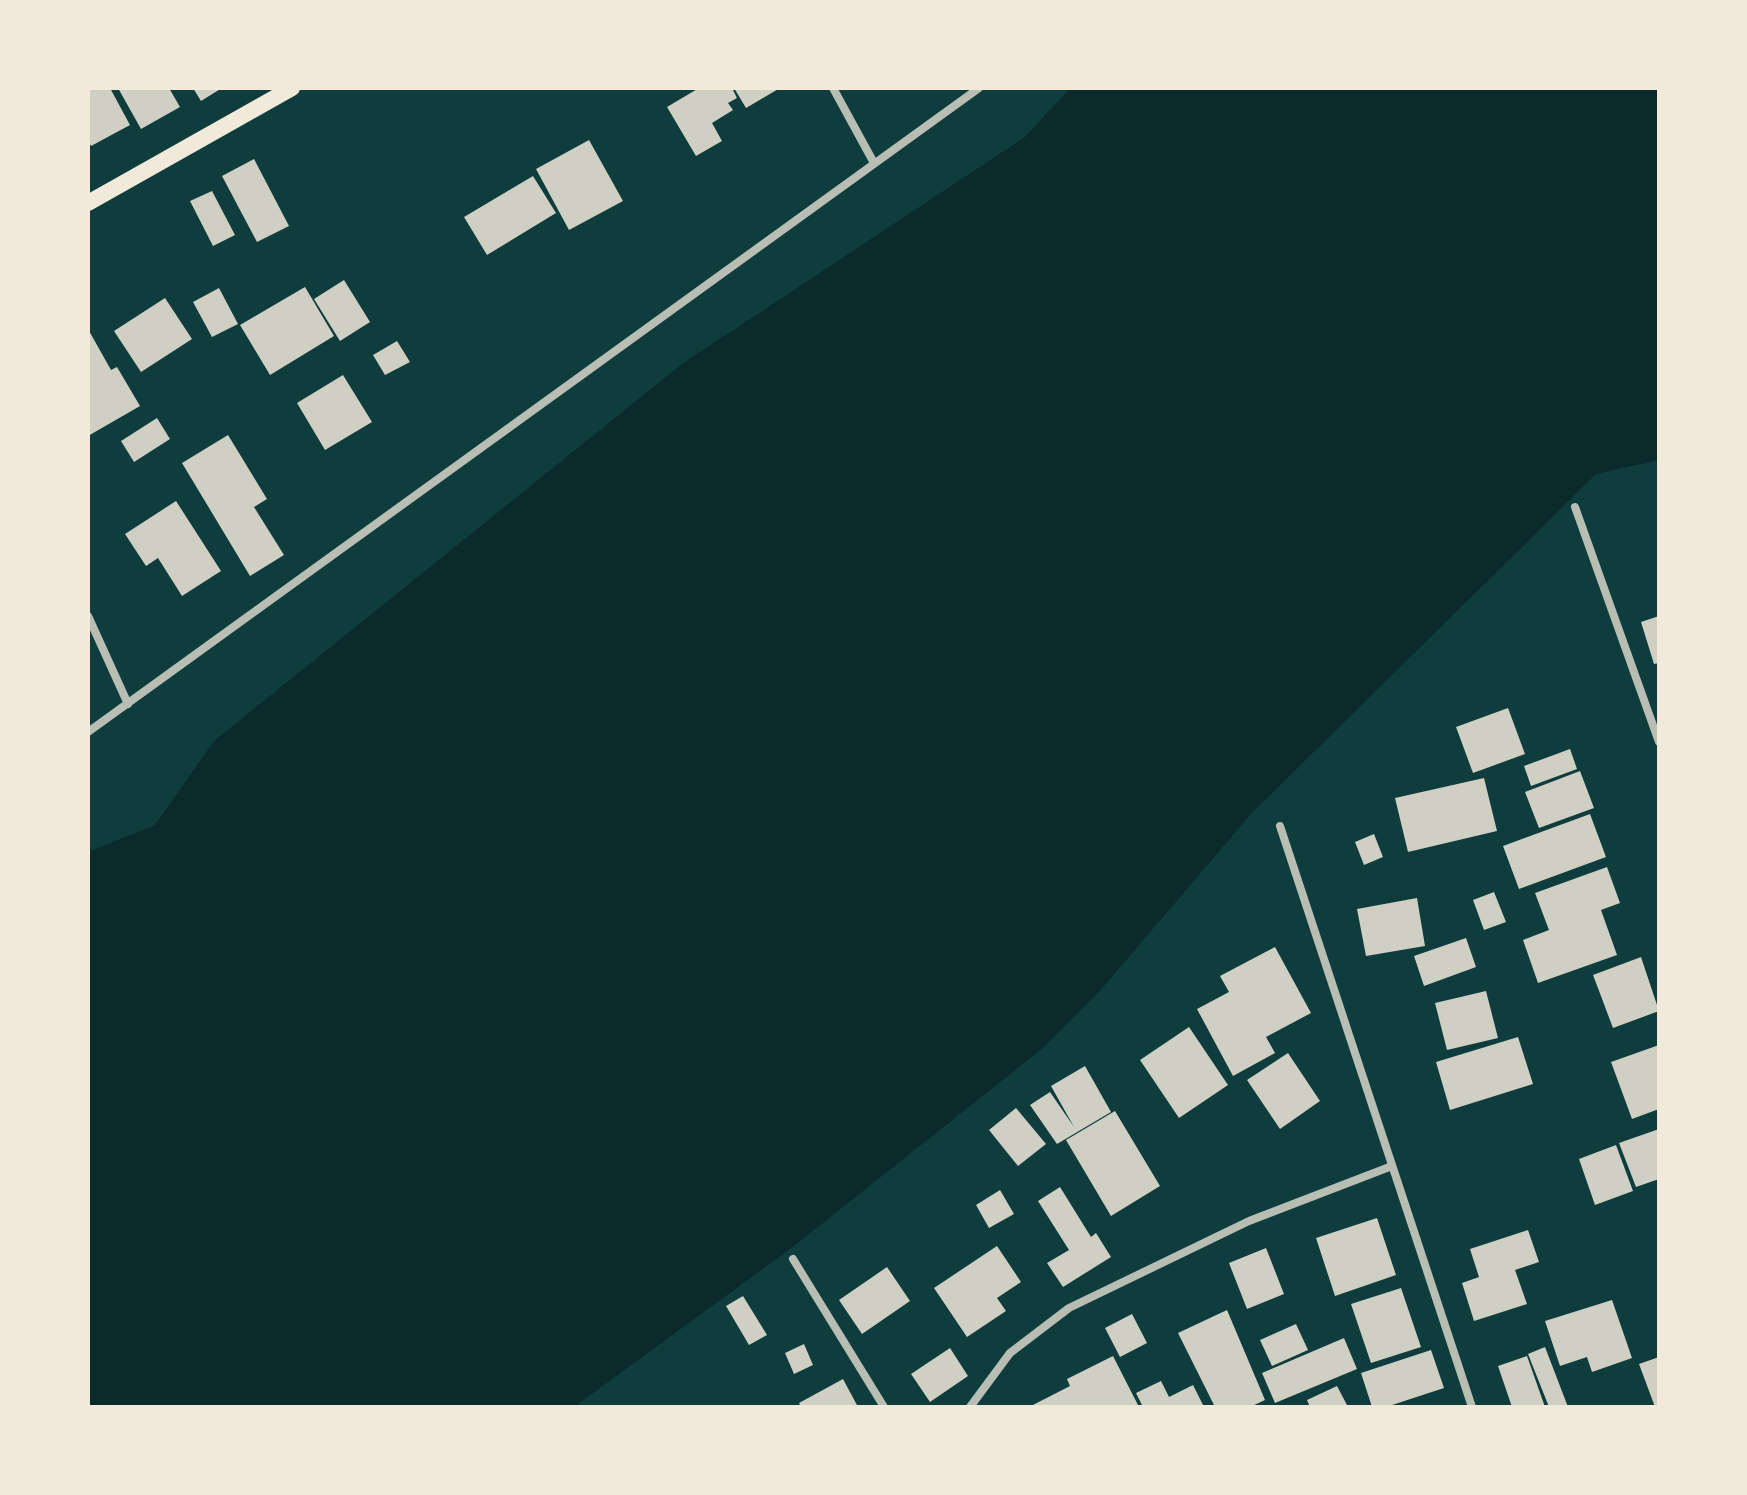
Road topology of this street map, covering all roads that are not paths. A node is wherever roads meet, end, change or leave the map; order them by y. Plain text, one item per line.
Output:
1 (292, 88) edge
2 (833, 88) edge
3 (979, 88) edge
4 (874, 163) junction
5 (88, 203) edge
6 (1575, 507) dead end
7 (88, 616) edge
8 (128, 704) junction
9 (88, 732) edge
10 (1659, 742) edge
11 (1280, 826) dead end
12 (1392, 1166) junction
13 (793, 1259) dead end
14 (884, 1407) edge
15 (970, 1407) edge
16 (1472, 1407) edge

1 - 5 main road
2 - 4 street
3 - 4 street
4 - 8 street
6 - 10 street
7 - 8 street
8 - 9 street
11 - 12 street
12 - 15 street
12 - 16 street
13 - 14 street

